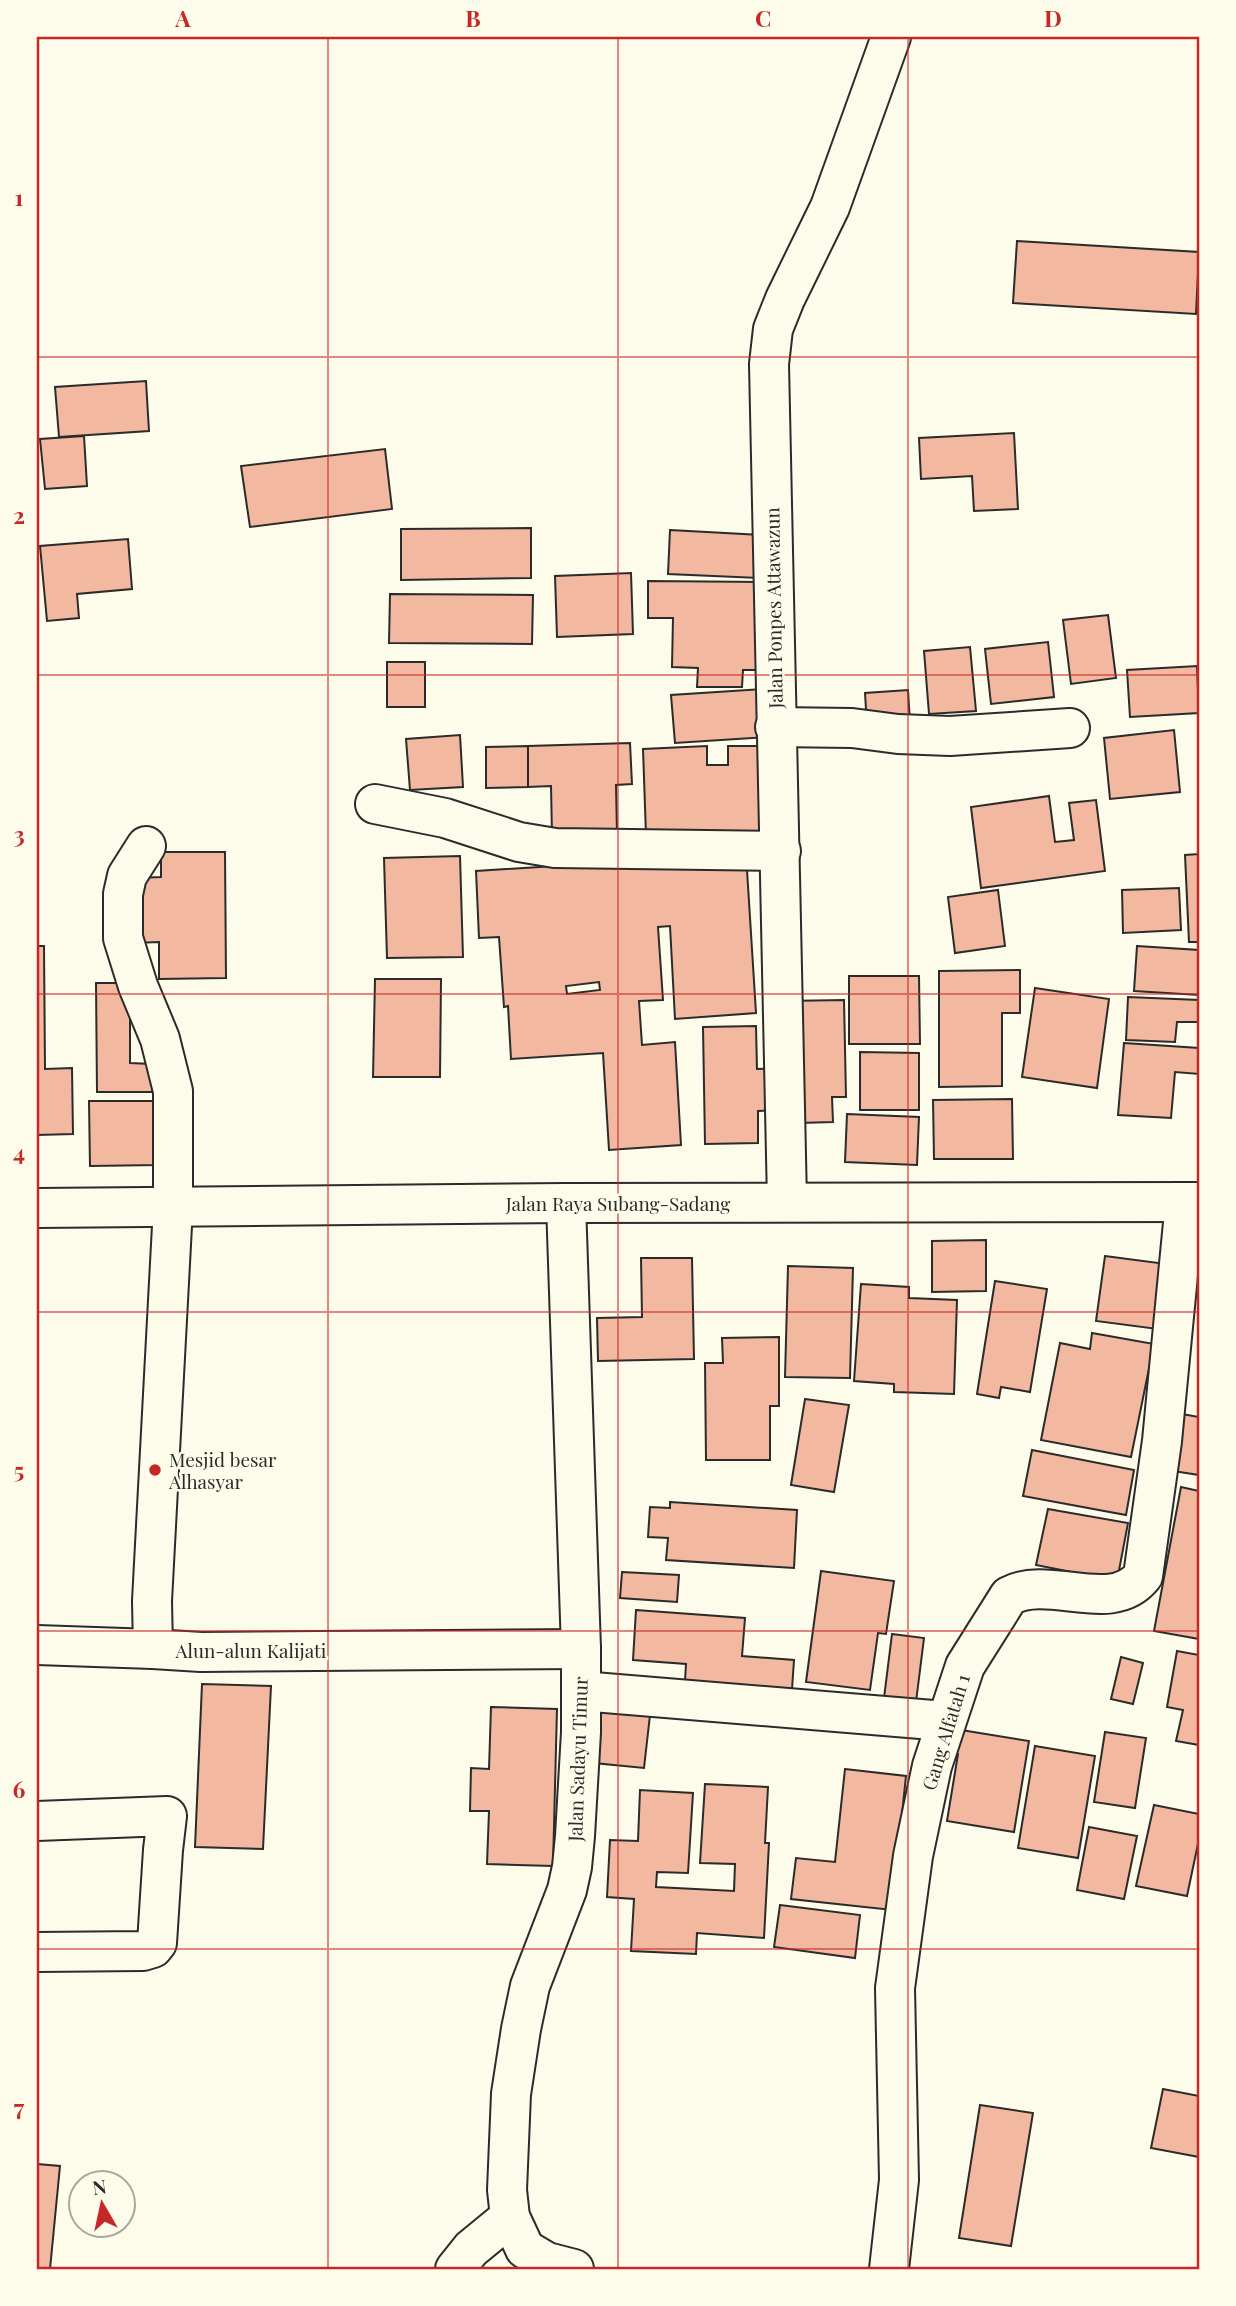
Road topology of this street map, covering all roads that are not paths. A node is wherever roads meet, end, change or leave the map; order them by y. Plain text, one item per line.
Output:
1 (891, 37) edge
2 (775, 727) junction
3 (1070, 728) dead end
4 (375, 804) dead end
5 (146, 846) dead end
6 (781, 850) junction
7 (787, 1202) junction
8 (1192, 1202) edge
9 (566, 1203) junction
10 (173, 1207) junction
11 (37, 1208) edge
12 (37, 1645) edge
13 (581, 1648) junction
14 (153, 1649) junction
15 (581, 1691) junction
16 (946, 1721) junction
17 (37, 1821) edge
18 (37, 1952) edge
19 (510, 2217) junction
20 (455, 2269) edge
21 (574, 2269) edge
22 (889, 2269) edge

1 - 2 street, Jalan Ponpes Attawazun
2 - 3 street
2 - 6 street, Jalan Ponpes Attawazun
4 - 6 street
5 - 10 street, Alun-alun Kalijati
6 - 7 street, Jalan Ponpes Attawazun
7 - 8 street, Jalan Raya Subang-Sadang
7 - 9 street, Jalan Raya Subang-Sadang
8 - 16 street, Gang Alfatah 1
9 - 10 street, Jalan Raya Subang-Sadang
9 - 13 street, Jalan Sadayu Timur
10 - 11 street, Jalan Raya Subang-Sadang
10 - 14 street, Alun-alun Kalijati
12 - 14 street
13 - 14 street, Alun-alun Kalijati
13 - 15 street, Jalan Sadayu Timur
15 - 16 street
15 - 19 street, Jalan Sadayu Timur
16 - 22 street, Gang Alfatah 1
17 - 18 street
19 - 20 street
19 - 21 street, Jalan Sadayu Timur

